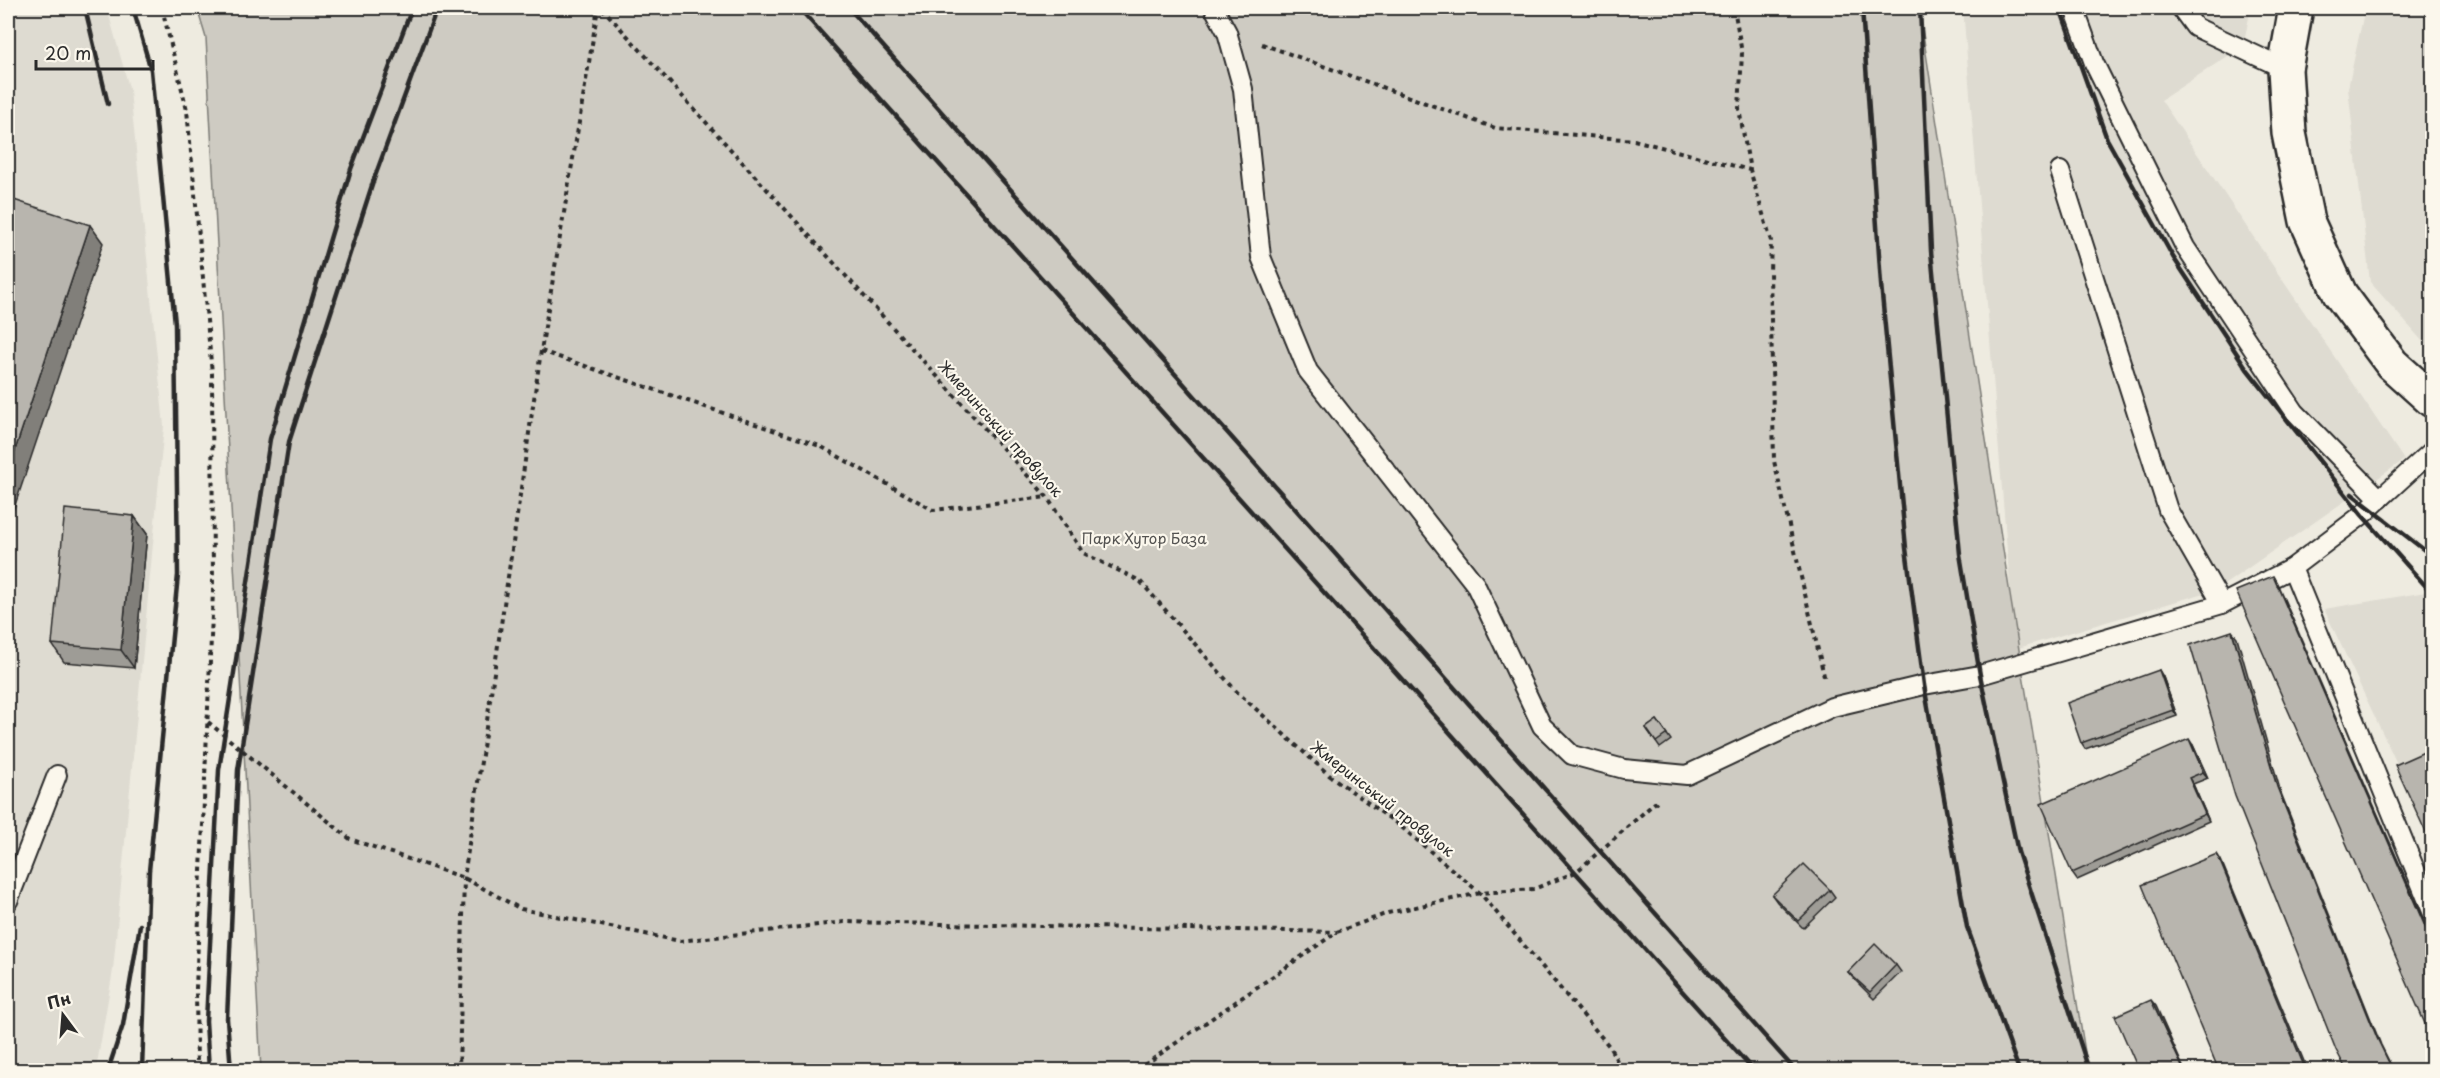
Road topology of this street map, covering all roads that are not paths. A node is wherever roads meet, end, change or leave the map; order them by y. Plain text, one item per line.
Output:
1 (1214, 8) edge
2 (2074, 8) edge
3 (2181, 8) edge
4 (2296, 8) edge
5 (2285, 69) junction
6 (2060, 171) dead end
7 (2433, 400) edge
8 (2433, 451) edge
9 (2380, 499) junction
10 (2292, 568) junction
11 (2222, 604) junction
12 (57, 775) dead end
13 (8, 901) edge
14 (2433, 911) edge

1 - 11 lane
2 - 9 lane
3 - 5 lane
4 - 5 street
5 - 7 street
6 - 11 lane
8 - 9 lane
9 - 10 lane
10 - 11 lane
10 - 14 lane
12 - 13 lane

